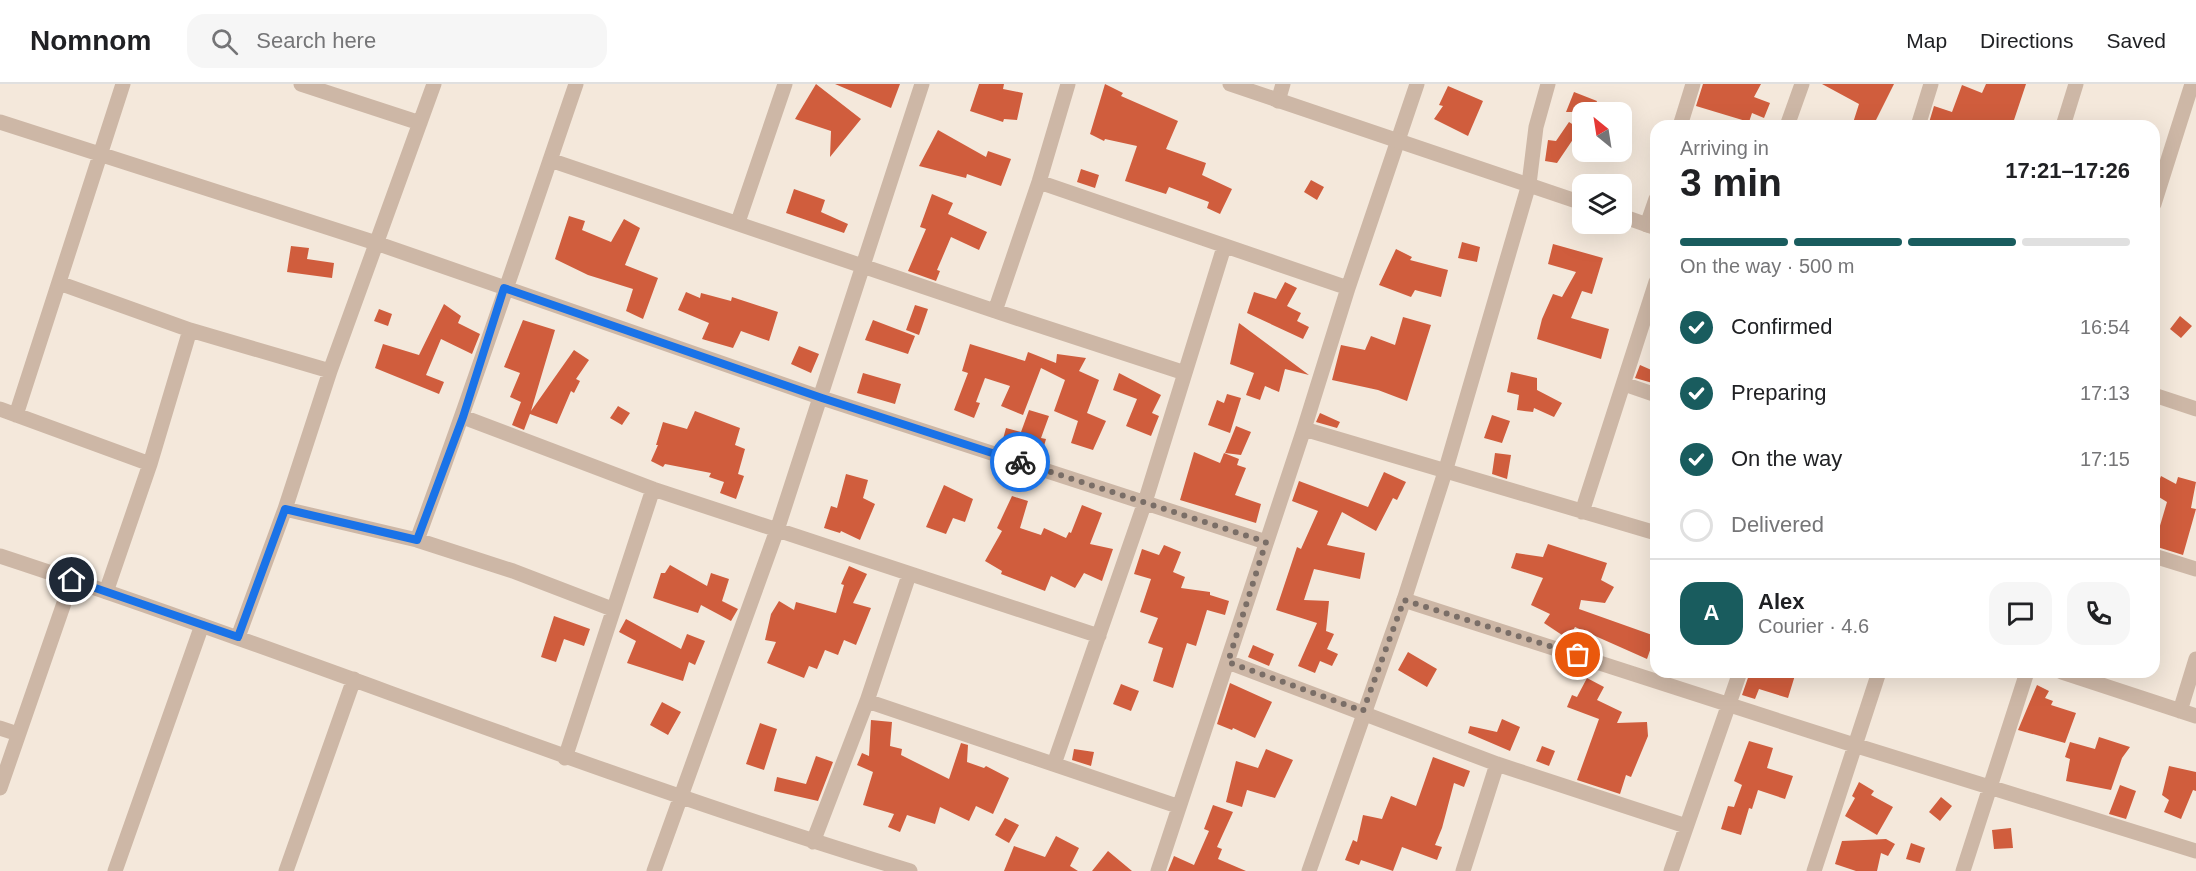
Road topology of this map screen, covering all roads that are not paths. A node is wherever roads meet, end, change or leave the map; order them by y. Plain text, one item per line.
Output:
1 (123, 84) edge
2 (301, 84) edge
3 (434, 84) edge
4 (576, 84) edge
5 (785, 84) edge
6 (922, 84) edge
7 (1068, 84) edge
8 (1230, 84) edge
9 (1283, 84) edge
10 (1417, 84) edge
11 (1548, 84) edge
12 (1693, 84) edge
13 (1802, 84) edge
14 (1930, 84) edge
15 (2076, 84) edge
16 (2192, 84) edge
17 (1278, 100) junction
18 (1682, 120) edge
19 (1789, 120) edge
20 (1920, 120) edge
21 (2065, 120) edge
22 (0, 122) edge
23 (420, 123) junction
24 (1398, 143) junction
25 (99, 155) junction
26 (550, 160) junction
27 (1039, 182) junction
28 (1529, 184) junction
29 (2160, 185) edge
30 (1572, 199) edge
31 (1632, 220) edge
32 (738, 222) junction
33 (1650, 226) edge
34 (376, 243) junction
35 (1224, 247) junction
36 (863, 265) junction
37 (59, 283) junction
38 (504, 288) junction
39 (1348, 288) junction
40 (1650, 301) edge
41 (995, 311) junction
42 (190, 330) junction
43 (330, 371) junction
44 (1185, 373) junction
45 (1624, 384) junction
46 (1650, 393) edge
47 (2160, 397) edge
48 (822, 398) junction
49 (0, 409) edge
50 (2196, 409) edge
51 (16, 415) junction
52 (463, 417) junction
53 (1304, 429) junction
54 (150, 464) junction
55 (1445, 472) junction
56 (653, 489) junction
57 (1145, 501) junction
58 (285, 509) junction
59 (1582, 512) junction
60 (777, 530) junction
61 (1650, 531) edge
62 (417, 540) junction
63 (1266, 542) junction
64 (0, 556) edge
65 (2160, 558) edge
66 (2196, 569) edge
67 (909, 575) junction
68 (72, 580) junction
69 (106, 592) junction
70 (1404, 600) junction
71 (612, 609) junction
72 (202, 625) junction
73 (1098, 636) junction
74 (238, 637) junction
75 (2196, 659) edge
76 (1228, 662) junction
77 (1738, 678) edge
78 (1878, 678) edge
79 (2025, 678) edge
80 (2080, 678) edge
81 (354, 679) junction
82 (867, 700) junction
83 (1730, 704) junction
84 (1363, 711) junction
85 (2180, 711) junction
86 (2196, 716) edge
87 (0, 728) edge
88 (18, 734) junction
89 (1854, 745) junction
90 (565, 758) junction
91 (1054, 764) junction
92 (1497, 764) junction
93 (1990, 785) junction
94 (0, 788) edge
95 (681, 798) junction
96 (1178, 806) junction
97 (1686, 826) junction
98 (813, 842) junction
99 (2196, 851) edge
100 (115, 871) edge
101 (286, 871) edge
102 (654, 871) edge
103 (910, 871) edge
104 (1158, 871) edge
105 (1309, 871) edge
106 (1462, 871) edge
107 (1671, 871) edge
108 (1814, 871) edge
109 (1963, 871) edge

1 - 25 street
2 - 23 street
3 - 23 street
4 - 26 street
5 - 32 street
6 - 36 street
7 - 27 street
8 - 17 street
9 - 17 street
10 - 24 street
11 - 28 street
12 - 18 street
13 - 19 street
14 - 20 street
15 - 21 street
16 - 29 street
17 - 24 street
22 - 25 street
23 - 34 street
24 - 28 street
24 - 39 street
25 - 34 street
25 - 37 street
26 - 32 street
26 - 38 street
27 - 35 street
27 - 41 street
28 - 30 street
28 - 55 street
31 - 33 street
32 - 36 street
34 - 38 street
34 - 43 street
35 - 39 street
35 - 44 street
36 - 41 street
36 - 48 street
37 - 42 street
37 - 51 street
38 - 48 street
38 - 52 street
39 - 53 street
40 - 45 street
41 - 44 street
42 - 43 street
42 - 54 street
43 - 58 street
44 - 57 street
45 - 46 street
45 - 59 street
47 - 50 street
48 - 57 street
48 - 60 street
49 - 51 street
51 - 54 street
52 - 56 street
52 - 62 street
53 - 55 street
53 - 63 street
54 - 69 street
55 - 59 street
55 - 70 street
56 - 60 street
56 - 71 street
57 - 63 street
57 - 73 street
58 - 62 street
58 - 74 street
59 - 61 street
60 - 67 street
60 - 95 street
62 - 71 street
63 - 76 street
64 - 68 street
65 - 66 street
67 - 73 street
67 - 82 street
68 - 69 street
68 - 88 street
69 - 72 street
70 - 83 street
70 - 84 street
71 - 90 street
72 - 74 street
72 - 100 street
73 - 91 street
74 - 81 street
75 - 85 street
76 - 84 street
76 - 96 street
77 - 83 street
78 - 89 street
79 - 93 street
80 - 85 street
81 - 90 street
81 - 101 street
82 - 91 street
82 - 98 street
83 - 89 street
83 - 97 street
84 - 92 street
84 - 105 street
85 - 86 street
87 - 88 street
88 - 94 street
89 - 93 street
89 - 108 street
90 - 95 street
91 - 96 street
92 - 97 street
92 - 106 street
93 - 99 street
93 - 109 street
95 - 98 street
95 - 102 street
96 - 104 street
97 - 107 street
98 - 103 street

